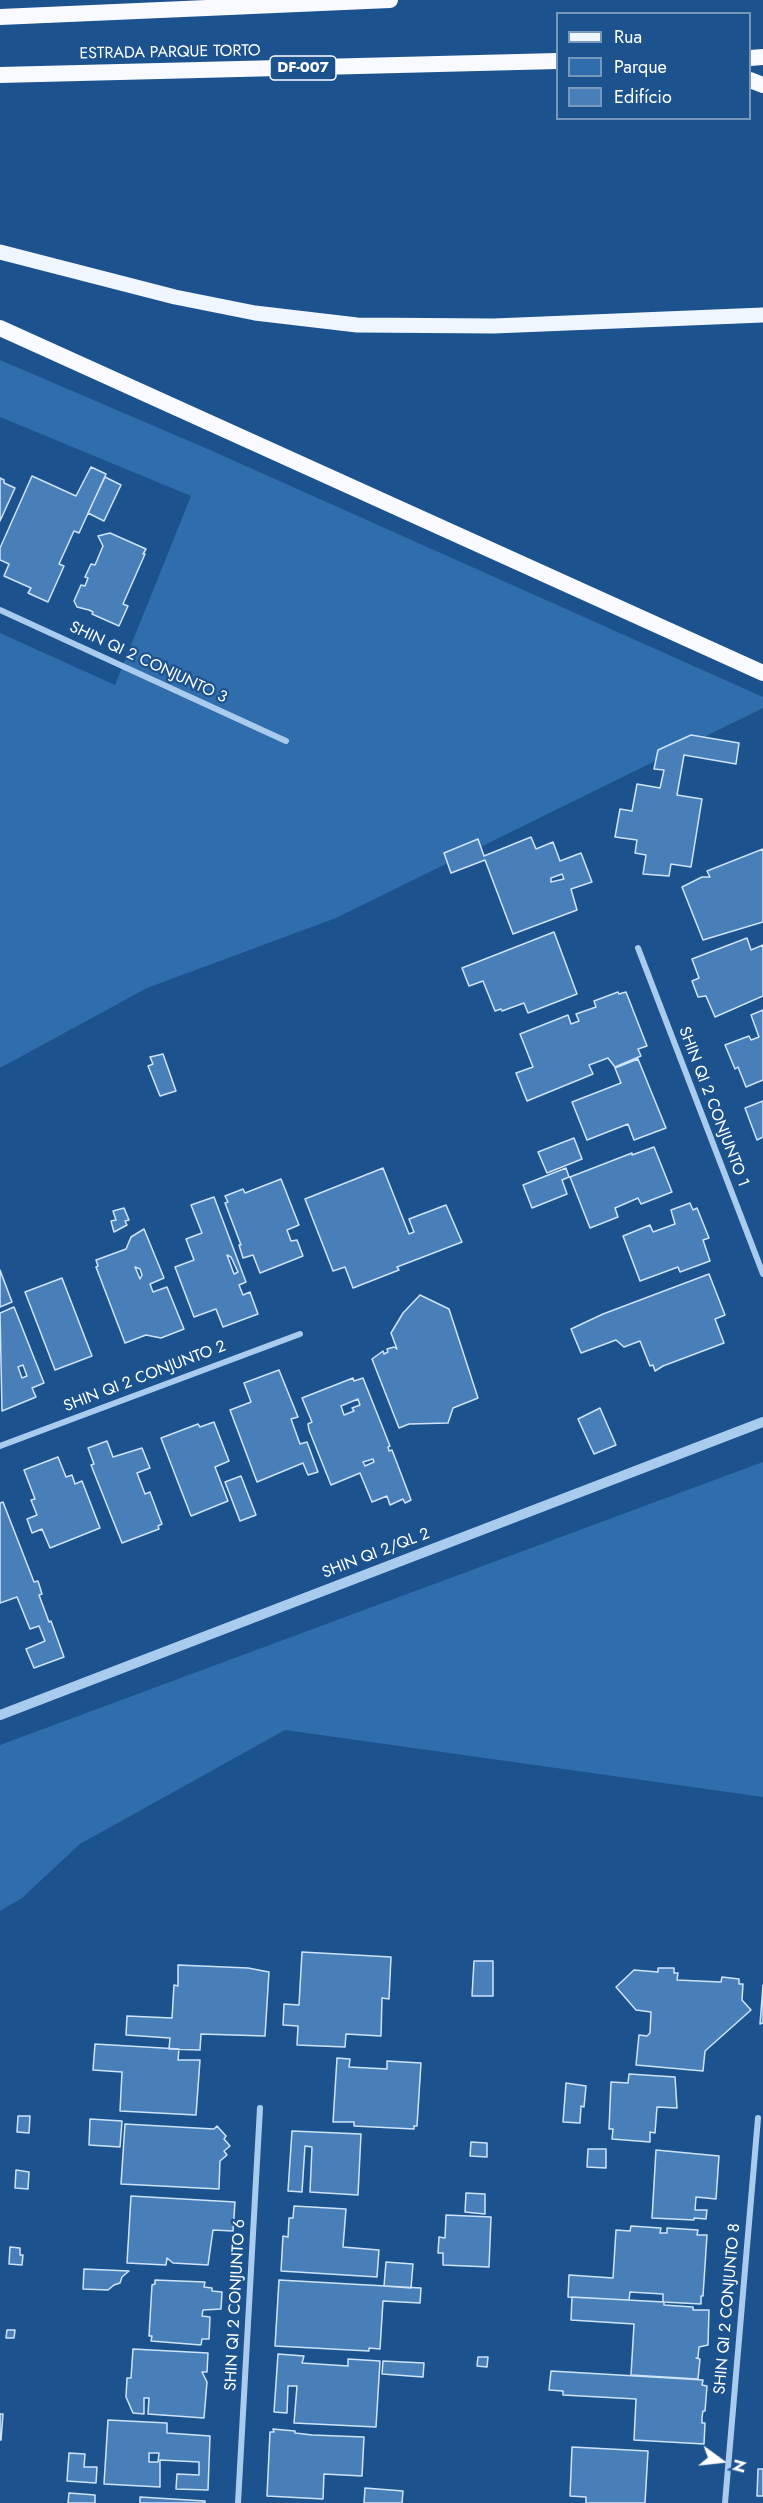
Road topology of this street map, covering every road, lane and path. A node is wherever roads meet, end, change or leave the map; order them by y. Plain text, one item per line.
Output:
1 (390, 0) edge
2 (0, 17) edge
3 (556, 62) edge
4 (0, 75) edge
5 (0, 252) edge
6 (763, 315) edge
7 (0, 328) edge
8 (0, 610) edge
9 (763, 673) edge
10 (286, 741) dead end
11 (639, 948) dead end
12 (763, 1274) edge
13 (300, 1334) dead end
14 (763, 1422) edge
15 (0, 1446) edge
16 (0, 1715) edge
17 (260, 2108) dead end
18 (758, 2118) dead end
19 (238, 2503) edge
20 (725, 2503) edge

1 - 2 highway
3 - 4 highway, ESTRADA PARQUE TORTO / DF-007
5 - 6 main road
7 - 9 highway
8 - 10 street, SHIN QI 2 CONJUNTO 3
11 - 12 street, SHIN QI 2 CONJUNTO 1
13 - 15 street, SHIN QI 2 CONJUNTO 2
14 - 16 street, SHIN QI 2/QL 2
17 - 19 street, SHIN QI 2 CONJUNTO 6
18 - 20 street, SHIN QI 2 CONJUNTO 8

